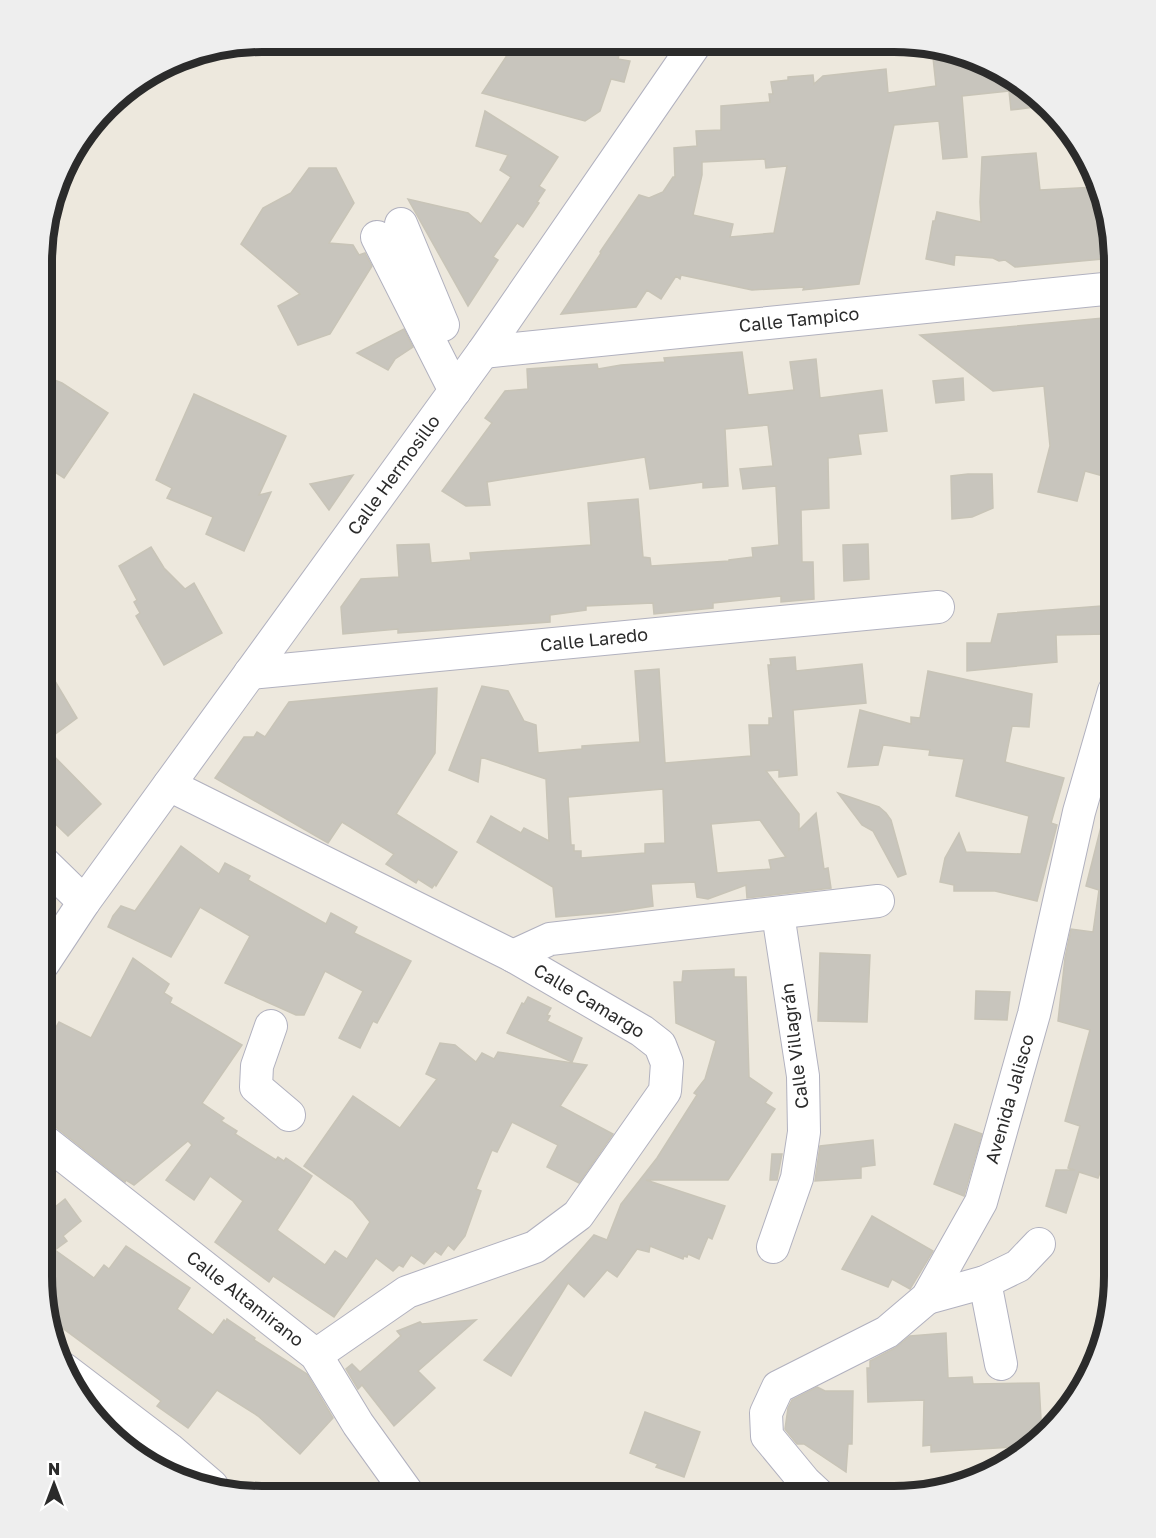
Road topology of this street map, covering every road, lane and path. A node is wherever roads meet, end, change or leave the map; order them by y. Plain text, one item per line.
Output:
1 (690, 52) edge
2 (389, 230) dead end
3 (1104, 289) edge
4 (469, 372) junction
5 (938, 607) dead end
6 (250, 673) junction
7 (1104, 727) edge
8 (169, 784) junction
9 (52, 871) edge
10 (878, 901) dead end
11 (84, 902) junction
12 (777, 914) junction
13 (52, 950) edge
14 (513, 956) junction
15 (271, 1026) dead end
16 (289, 1115) dead end
17 (52, 1147) edge
18 (1039, 1244) dead end
19 (773, 1247) dead end
20 (985, 1282) junction
21 (927, 1298) junction
22 (316, 1355) junction
23 (1001, 1364) dead end
24 (83, 1384) edge
25 (200, 1475) edge
26 (403, 1486) edge
27 (809, 1486) edge

1 - 4 street, Calle Hermosillo
2 - 4 street
3 - 4 street, Calle Tampico
4 - 6 street, Calle Hermosillo
5 - 6 street, Calle Laredo
6 - 8 street, Calle Hermosillo
7 - 21 street, Avenida Jalisco
8 - 11 street, Calle Hermosillo
8 - 14 street, Calle Camargo
9 - 11 street
10 - 12 street
11 - 13 street, Calle Hermosillo
12 - 14 street
12 - 19 street, Calle Villagrán
14 - 22 street, Calle Camargo
15 - 16 street
17 - 22 street, Calle Altamirano
18 - 20 street
20 - 21 street
20 - 23 street
21 - 27 street, Avenida Jalisco
22 - 26 street, Calle Altamirano
24 - 25 street

